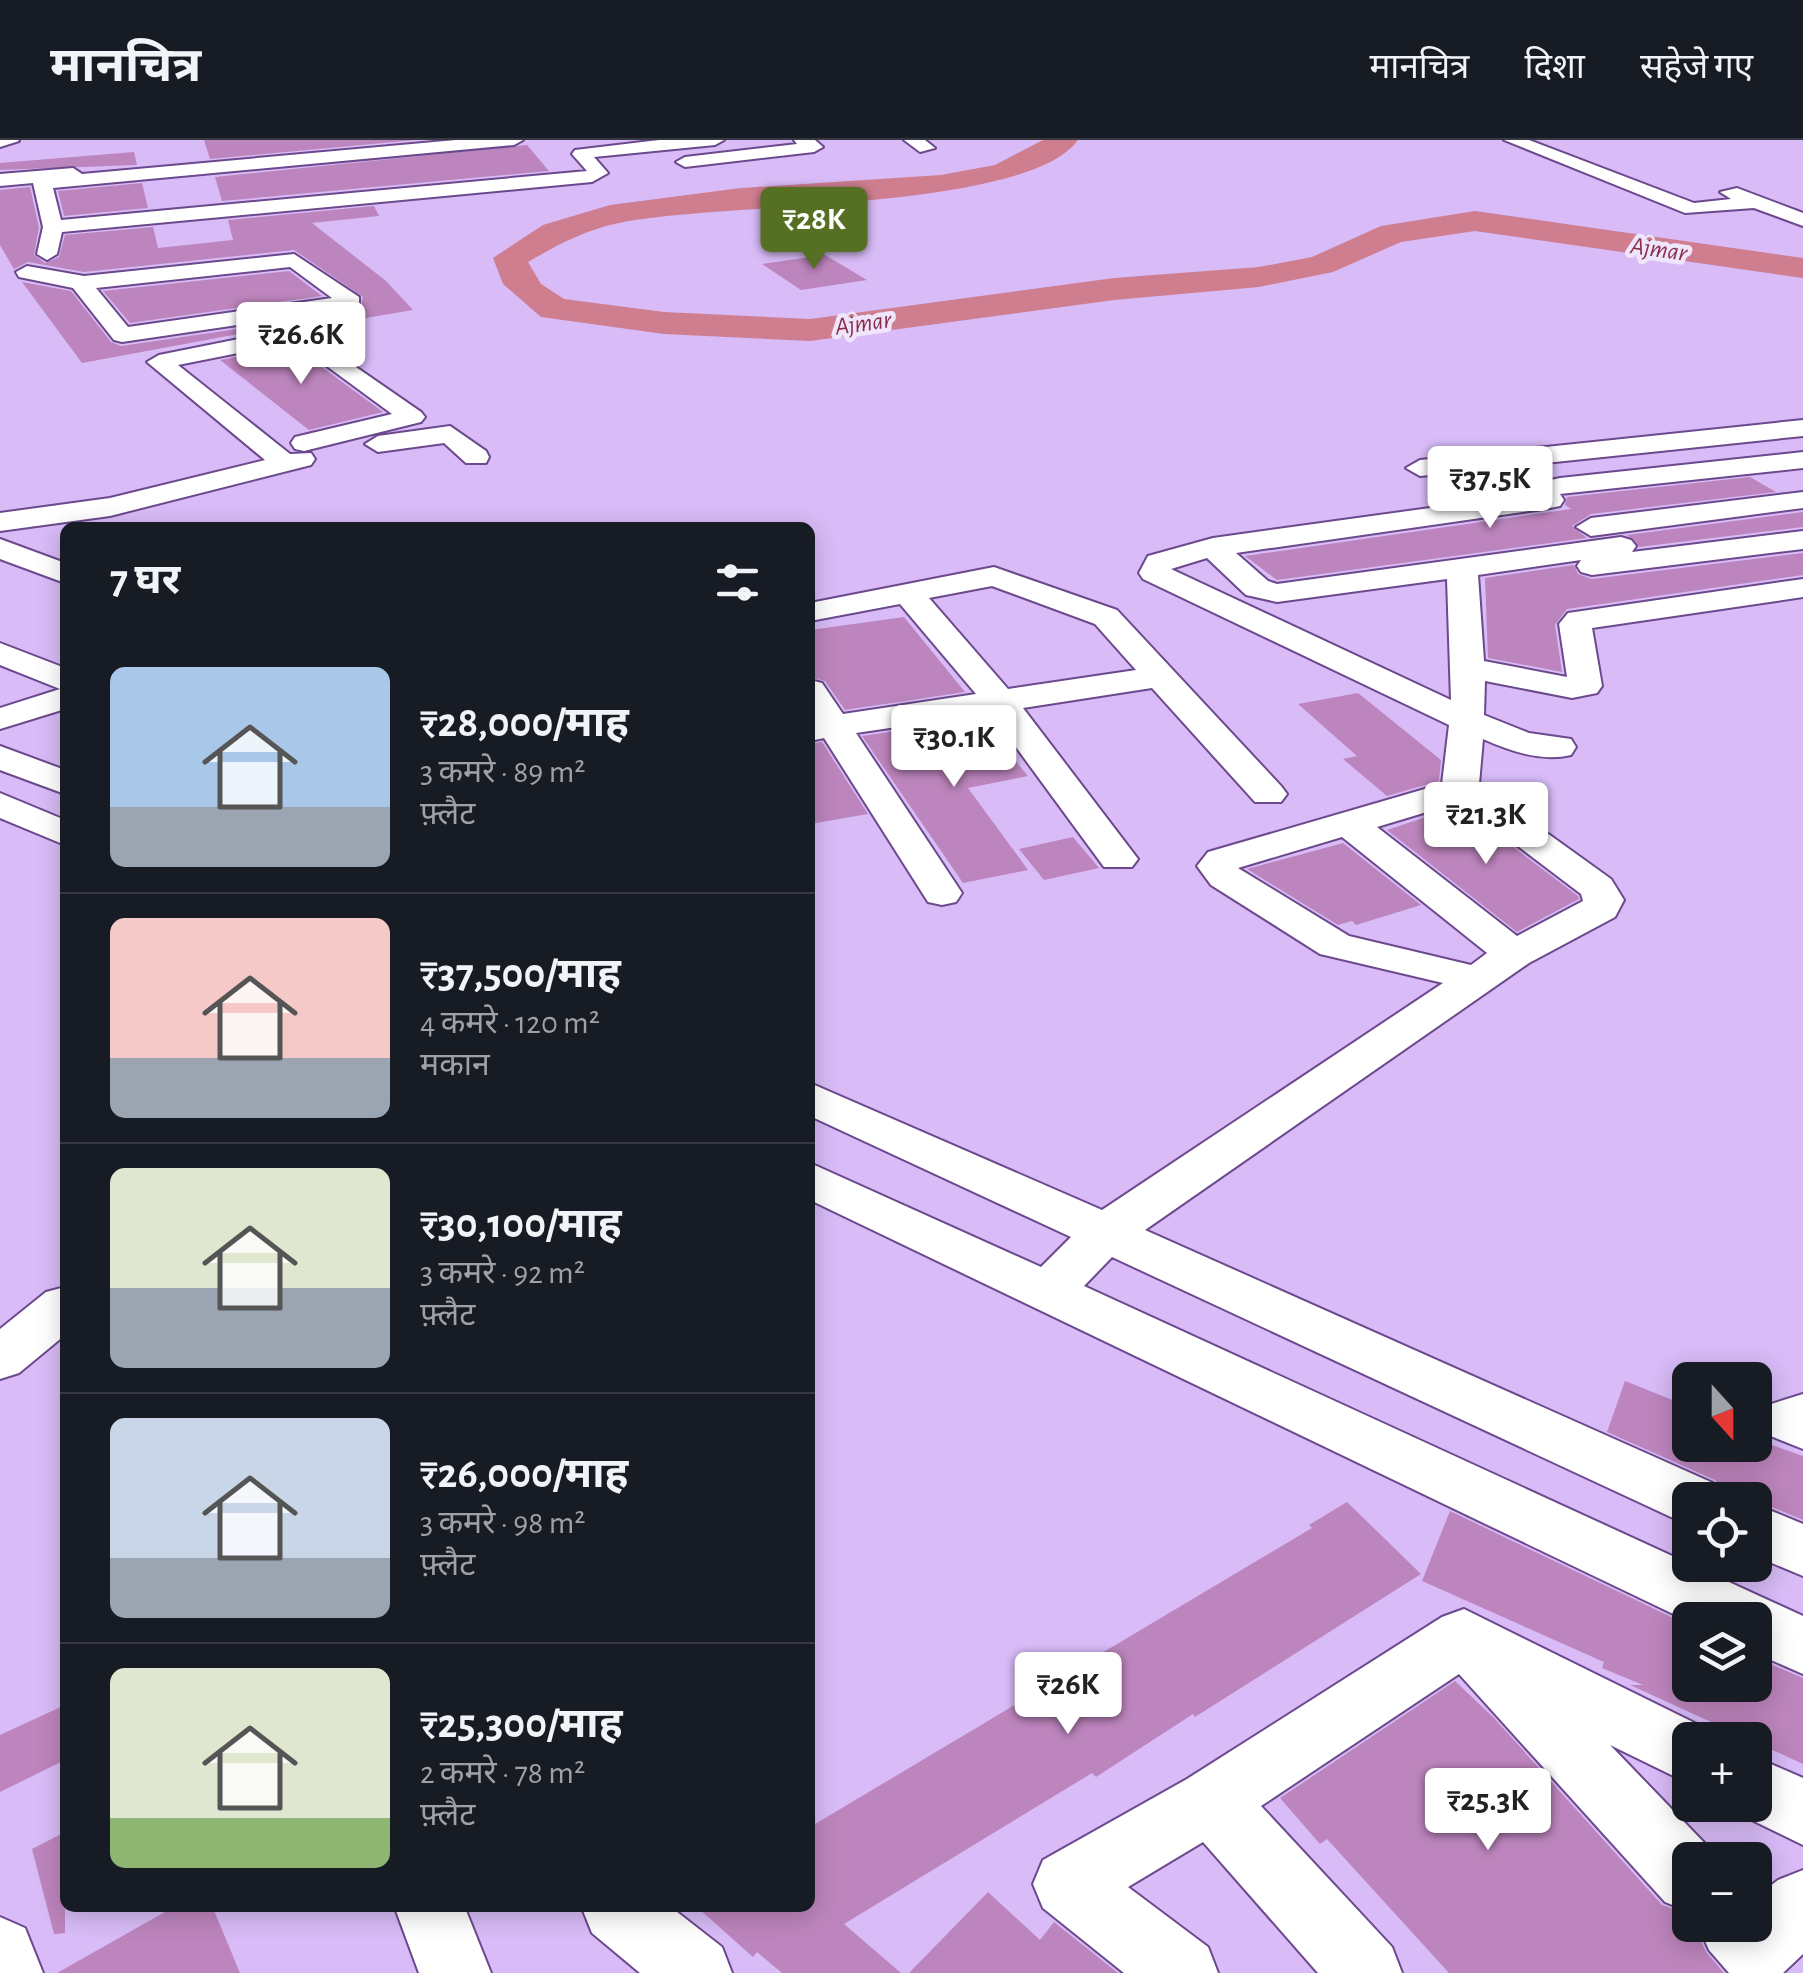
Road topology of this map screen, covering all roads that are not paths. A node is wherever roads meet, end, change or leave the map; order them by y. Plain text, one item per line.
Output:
1 (293, 140) edge
2 (514, 140) edge
3 (715, 140) edge
4 (803, 140) edge
5 (1513, 140) edge
6 (0, 142) edge
7 (247, 144) dead end
8 (666, 144) junction
9 (1586, 146) dead end
10 (144, 149) junction
11 (1540, 150) junction
12 (16, 152) edge
13 (304, 158) junction
14 (0, 180) edge
15 (148, 180) junction
16 (263, 180) junction
17 (43, 181) junction
18 (1704, 183) dead end
19 (500, 184) junction
20 (0, 190) edge
21 (1756, 202) junction
22 (272, 206) junction
23 (156, 217) junction
24 (1718, 218) dead end
25 (1803, 220) edge
26 (53, 227) junction
27 (1803, 232) edge
28 (170, 240) dead end
29 (226, 267) junction
30 (322, 281) junction
31 (81, 282) junction
32 (102, 310) junction
33 (201, 324) junction
34 (189, 354) junction
35 (261, 410) dead end
36 (1803, 428) edge
37 (286, 447) junction
38 (476, 458) dead end
39 (1803, 460) edge
40 (1744, 466) junction
41 (1420, 468) dead end
42 (1550, 500) junction
43 (1803, 500) edge
44 (110, 507) junction
45 (0, 522) edge
46 (154, 522) dead end
47 (1590, 527) junction
48 (1803, 540) edge
49 (1213, 547) junction
50 (0, 548) edge
51 (1631, 552) junction
52 (60, 572) edge
53 (1462, 575) junction
54 (1803, 588) edge
55 (908, 593) junction
56 (815, 611) edge
57 (0, 653) edge
58 (1158, 677) junction
59 (60, 678) edge
60 (1468, 695) junction
61 (60, 700) edge
62 (1000, 701) junction
63 (0, 719) edge
64 (823, 728) edge
65 (0, 757) edge
66 (60, 782) edge
67 (1460, 790) junction
68 (1268, 794) dead end
69 (0, 804) edge
70 (1348, 822) junction
71 (60, 832) edge
72 (1118, 859) dead end
73 (942, 893) dead end
74 (1496, 967) junction
75 (815, 1100) edge
76 (815, 1182) edge
77 (1106, 1231) junction
78 (1049, 1292) junction
79 (60, 1310) edge
80 (0, 1359) edge
81 (1803, 1416) edge
82 (1803, 1427) edge
83 (1672, 1491) edge
84 (1772, 1537) edge
85 (1803, 1551) edge
86 (1709, 1602) edge
87 (1772, 1631) edge
88 (1464, 1636) junction
89 (1803, 1646) edge
90 (1672, 1745) edge
91 (1772, 1797) edge
92 (1210, 1801) junction
93 (1803, 1813) edge
94 (1672, 1859) edge
95 (1803, 1904) edge
96 (432, 1912) edge
97 (621, 1912) edge
98 (1772, 1934) edge
99 (0, 1953) edge
100 (673, 1967) edge
101 (7, 1973) edge
102 (456, 1973) edge
103 (1182, 1973) edge
104 (1366, 1973) edge

1 - 13 street
2 - 13 street
3 - 8 street
4 - 8 street
5 - 11 street
6 - 12 street
7 - 10 street
8 - 19 street
9 - 11 street
10 - 15 street
10 - 17 street
11 - 21 street
12 - 17 street
13 - 15 street
14 - 17 street
15 - 16 street
15 - 17 street
15 - 23 street
16 - 19 street
16 - 22 street
17 - 20 street
17 - 26 street
18 - 21 street
19 - 22 street
21 - 25 street
22 - 23 street
23 - 26 street
23 - 28 street
24 - 27 street
26 - 31 street
29 - 30 street
29 - 30 street
29 - 31 street
30 - 33 street
31 - 32 street
32 - 33 street
32 - 33 street
34 - 35 street
34 - 37 street
34 - 37 street
36 - 41 street
37 - 38 street
37 - 44 street
39 - 40 street
40 - 42 street
40 - 43 street
42 - 47 street
42 - 49 street
43 - 47 street
44 - 45 street
44 - 46 street
47 - 51 street
48 - 51 street
49 - 53 street
49 - 60 street
50 - 52 street
51 - 53 street
53 - 60 street
54 - 60 street
55 - 56 street
55 - 58 street
55 - 62 street
57 - 59 street
58 - 62 street
58 - 68 street
60 - 67 street
61 - 63 street
62 - 64 street
62 - 72 street
64 - 73 street
65 - 66 street
67 - 70 street
67 - 74 street
69 - 71 street
70 - 74 street
70 - 74 street
74 - 77 street
75 - 77 street
76 - 78 street
77 - 78 street
77 - 83 street
78 - 86 street
79 - 80 street
81 - 82 street
84 - 85 street
87 - 89 street
88 - 90 street
88 - 92 street
88 - 94 street
91 - 93 street
92 - 103 street
92 - 104 street
95 - 98 street
96 - 102 street
97 - 100 street
99 - 101 street

